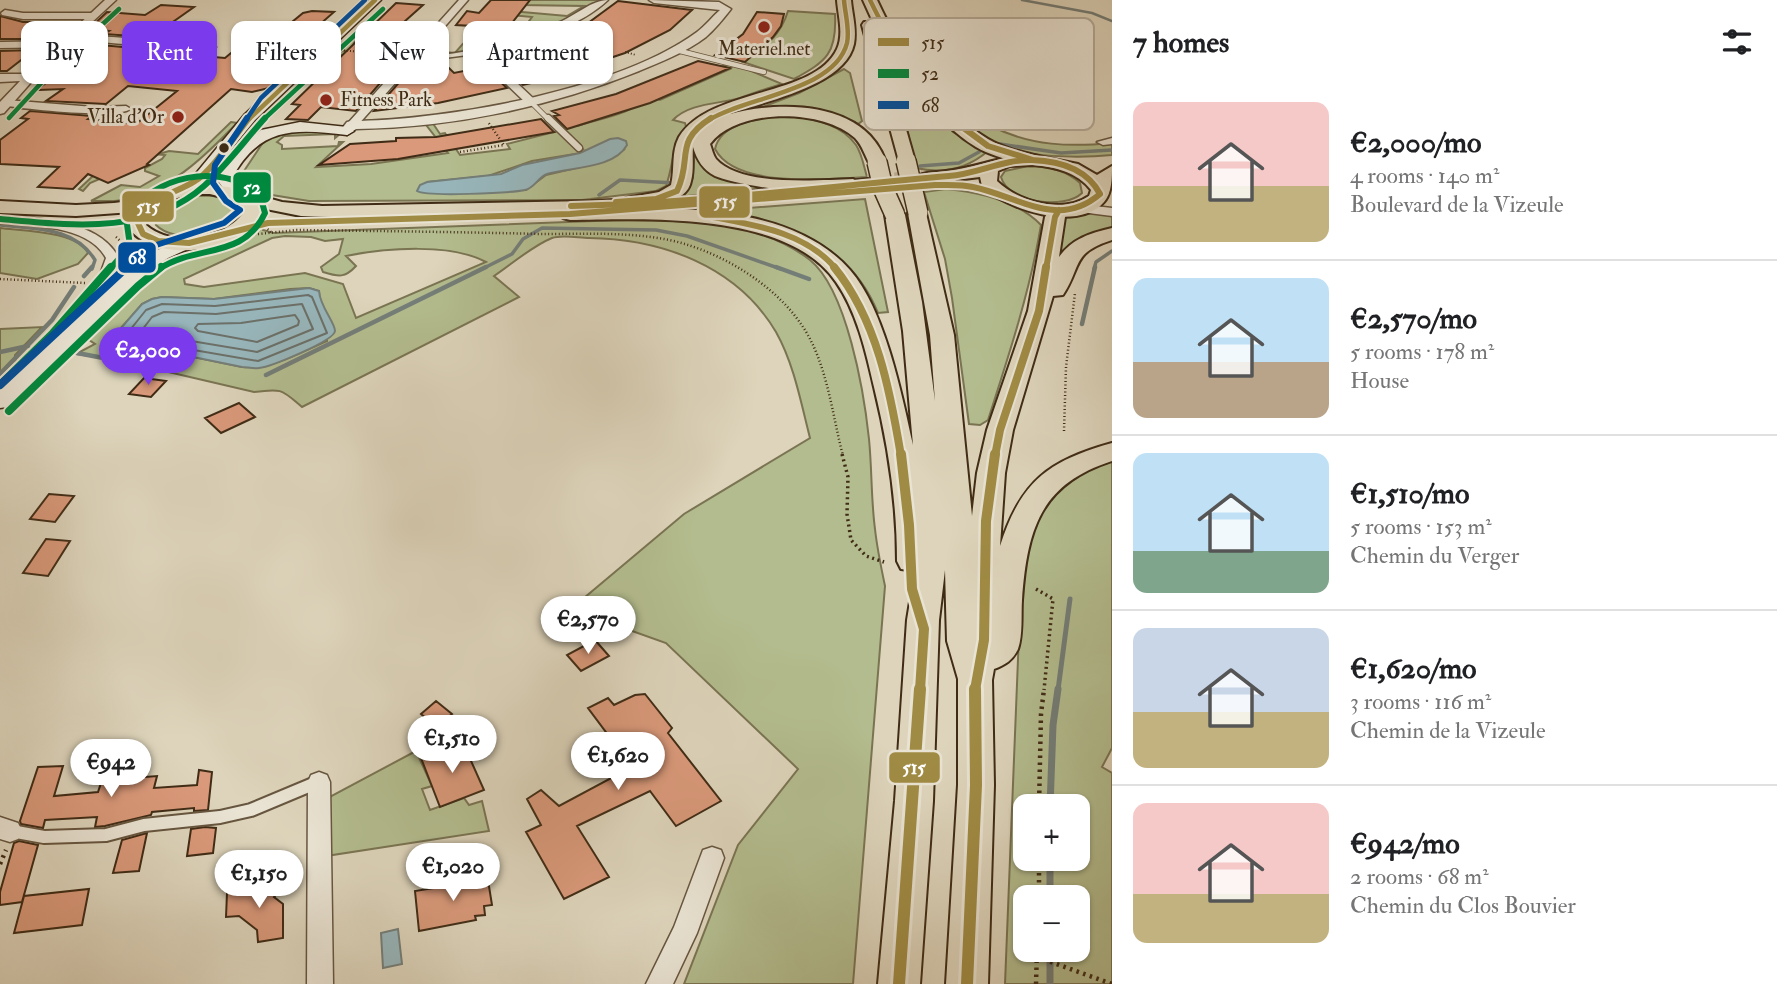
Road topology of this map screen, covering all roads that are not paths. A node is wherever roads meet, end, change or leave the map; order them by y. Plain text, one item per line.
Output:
1 (111, 0) edge
2 (375, 0) edge
3 (383, 0) edge
4 (464, 0) edge
5 (604, 0) edge
6 (654, 0) edge
7 (844, 0) edge
8 (850, 0) edge
9 (863, 0) edge
10 (870, 0) edge
11 (5, 13) dead end
12 (91, 16) junction
13 (866, 18) edge
14 (877, 18) edge
15 (86, 21) edge
16 (445, 21) edge
17 (569, 21) edge
18 (21, 44) edge
19 (0, 45) edge
20 (676, 50) junction
21 (864, 57) edge
22 (764, 72) dead end
23 (21, 77) edge
24 (0, 78) edge
25 (23, 84) edge
26 (388, 84) edge
27 (512, 84) edge
28 (530, 101) junction
29 (3, 106) edge
30 (126, 109) dead end
31 (350, 128) junction
32 (882, 130) edge
33 (885, 130) edge
34 (966, 130) edge
35 (579, 148) dead end
36 (1033, 160) junction
37 (1112, 160) edge
38 (890, 162) junction
39 (1053, 163) junction
40 (990, 169) junction
41 (226, 171) junction
42 (1112, 171) edge
43 (865, 187) joint
44 (997, 192) junction
45 (175, 194) junction
46 (1104, 195) edge
47 (242, 196) junction
48 (152, 203) junction
49 (0, 207) edge
50 (1069, 209) junction
51 (570, 210) junction
52 (1112, 212) edge
53 (906, 214) junction
54 (0, 216) edge
55 (237, 229) junction
56 (140, 230) junction
57 (1112, 233) edge
58 (186, 243) junction
59 (62, 341) junction
60 (1026, 356) junction
61 (0, 402) edge
62 (1112, 452) edge
63 (923, 620) junction
64 (975, 680) junction
65 (319, 782) joint
66 (5, 829) edge
67 (712, 858) dead end
68 (320, 984) edge
69 (659, 984) edge
70 (899, 984) edge
71 (967, 984) edge

1 - 12 street
2 - 45 main road
3 - 41 main road
4 - 16 street
5 - 17 street
6 - 20 street
7 - 51 highway
8 - 21 highway
9 - 13 highway
10 - 14 highway
11 - 12 street
12 - 15 street
18 - 19 street
20 - 22 lane
20 - 28 street
23 - 24 street
25 - 29 street
26 - 31 street
27 - 28 street
28 - 31 street
28 - 35 lane
29 - 30 street
31 - 41 main road
32 - 38 highway
33 - 38 highway
34 - 36 highway
36 - 39 main road
36 - 40 main road
37 - 39 main road
38 - 43 highway
38 - 53 highway, bridge
38 - 53 highway, bridge
39 - 46 main road
40 - 44 main road
40 - 44 main road
41 - 47 main road
42 - 46 main road
43 - 51 main road
44 - 50 main road
45 - 47 main road
45 - 48 main road
46 - 50 main road
47 - 51 main road
47 - 55 main road
48 - 49 main road
48 - 56 main road
50 - 52 street
50 - 60 highway
51 - 55 main road
51 - 63 highway
53 - 63 highway
53 - 64 highway
54 - 56 main road
54 - 59 street
55 - 58 main road
56 - 58 main road
56 - 59 main road
57 - 60 highway
58 - 59 main road
59 - 61 main road
60 - 64 highway
62 - 64 highway
63 - 70 highway
64 - 71 highway
65 - 66 lane
65 - 68 street
67 - 69 street

